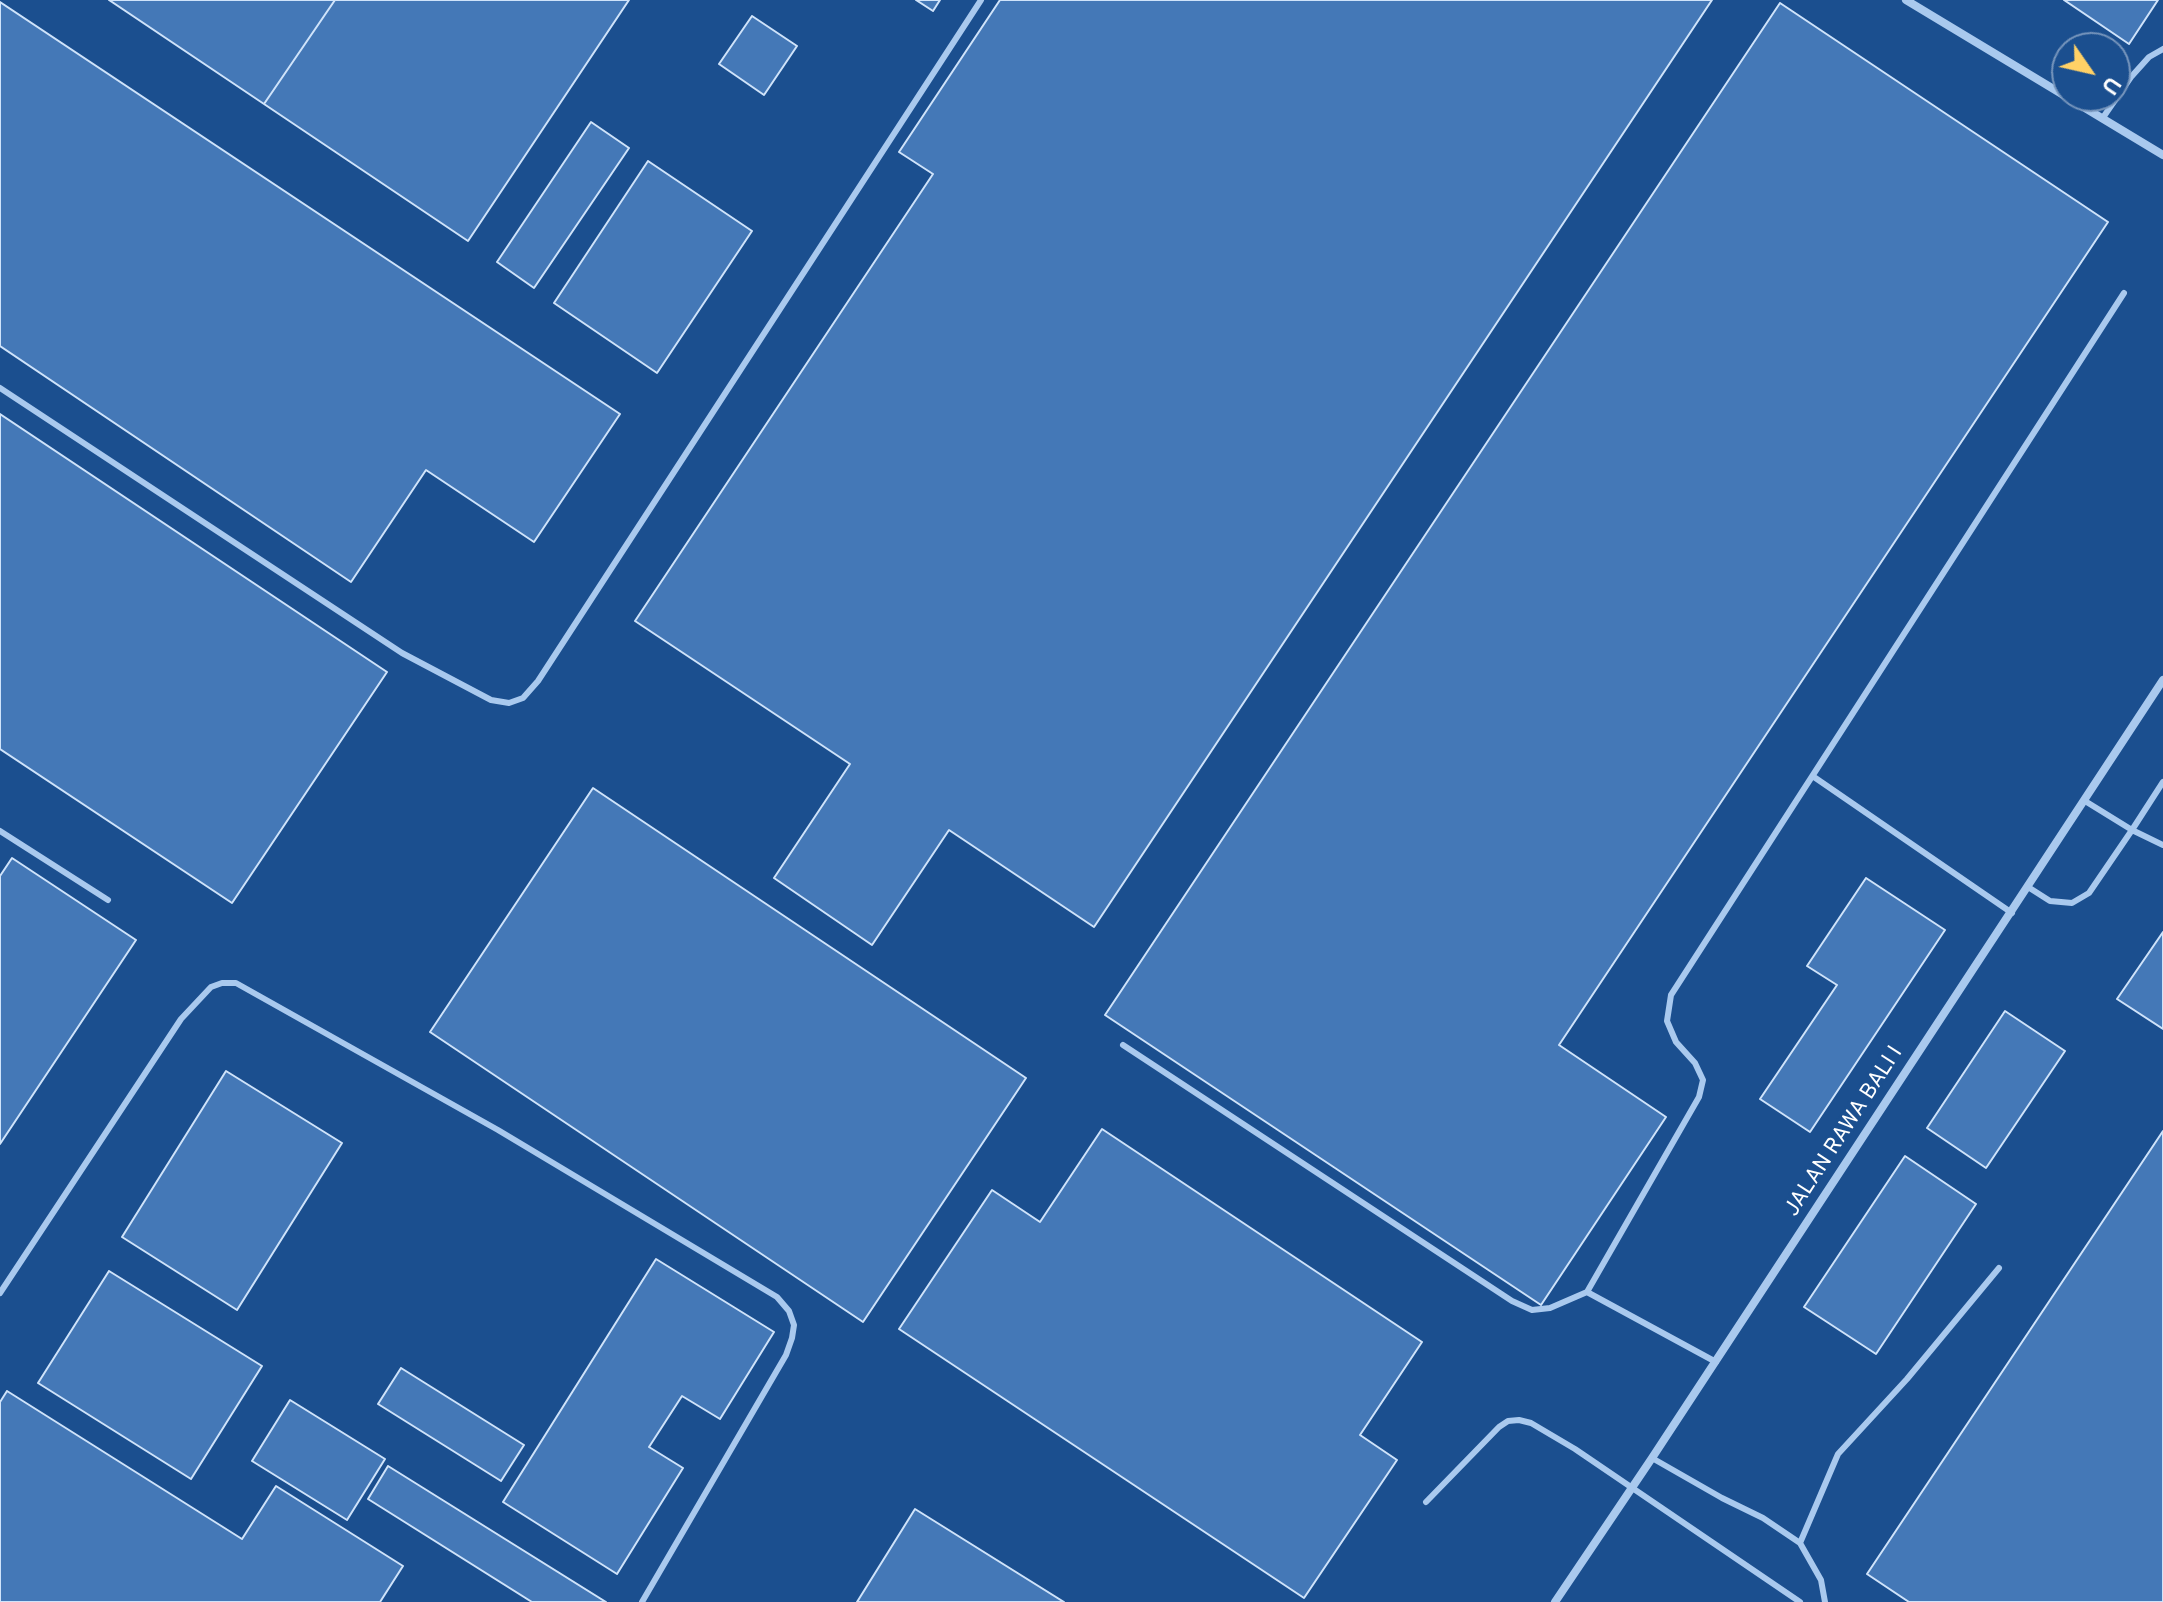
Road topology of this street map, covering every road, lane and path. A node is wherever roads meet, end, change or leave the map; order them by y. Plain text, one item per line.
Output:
1 (981, 0) edge
2 (1906, 0) edge
3 (2163, 49) edge
4 (2102, 119) junction
5 (2163, 155) edge
6 (2124, 293) dead end
7 (0, 388) edge
8 (2163, 680) edge
9 (1814, 777) junction
10 (2163, 782) edge
11 (2085, 801) junction
12 (2132, 830) junction
13 (0, 831) edge
14 (2163, 845) edge
15 (2028, 887) junction
16 (108, 900) dead end
17 (2012, 913) junction
18 (1123, 1045) dead end
19 (1999, 1268) dead end
20 (1587, 1292) junction
21 (0, 1293) edge
22 (1716, 1362) junction
23 (1652, 1458) junction
24 (1631, 1489) junction
25 (1426, 1502) dead end
26 (1800, 1543) junction
27 (642, 1602) edge
28 (1555, 1602) edge
29 (1800, 1602) edge
30 (1825, 1602) edge

1 - 7 lane
2 - 4 street
3 - 4 lane
4 - 5 street
6 - 9 lane
8 - 11 street, JALAN RAWA BALI I
9 - 17 lane
9 - 20 lane
10 - 12 lane
11 - 12 lane
11 - 15 street, JALAN RAWA BALI I
12 - 14 lane
12 - 15 lane
13 - 16 lane
15 - 17 street, JALAN RAWA BALI I
17 - 22 street, JALAN RAWA BALI I
18 - 20 lane
19 - 26 lane
20 - 22 lane
21 - 27 lane
22 - 23 street, JALAN RAWA BALI I
23 - 24 street, JALAN RAWA BALI I
23 - 26 lane
24 - 25 lane
24 - 28 street, JALAN RAWA BALI I
24 - 29 lane
26 - 30 lane

